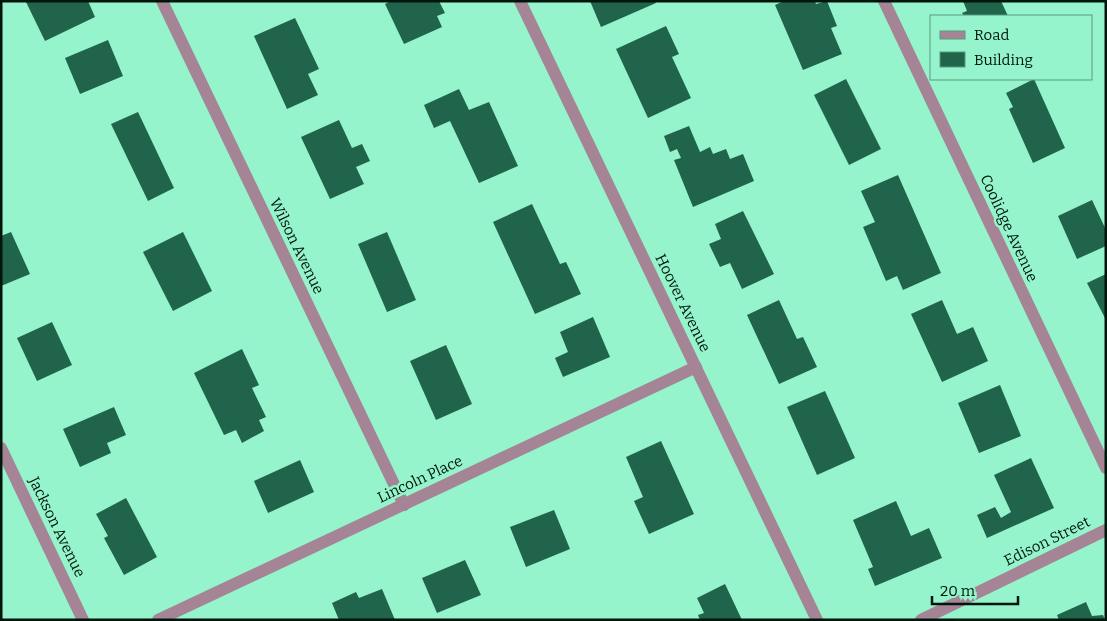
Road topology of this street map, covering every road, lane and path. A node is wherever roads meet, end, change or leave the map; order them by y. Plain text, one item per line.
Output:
1 (162, 1) edge
2 (520, 1) edge
3 (884, 1) edge
4 (696, 367) junction
5 (1, 448) edge
6 (1106, 468) edge
7 (404, 505) junction
8 (1106, 530) edge
9 (83, 620) edge
10 (158, 620) edge
11 (817, 620) edge
12 (921, 620) edge

1 - 7 street, Wilson Avenue
2 - 4 street, Hoover Avenue
3 - 6 street, Coolidge Avenue
4 - 7 street, Lincoln Place
4 - 11 street, Hoover Avenue
5 - 9 street, Jackson Avenue
7 - 10 street, Lincoln Place
8 - 12 street, Edison Street

